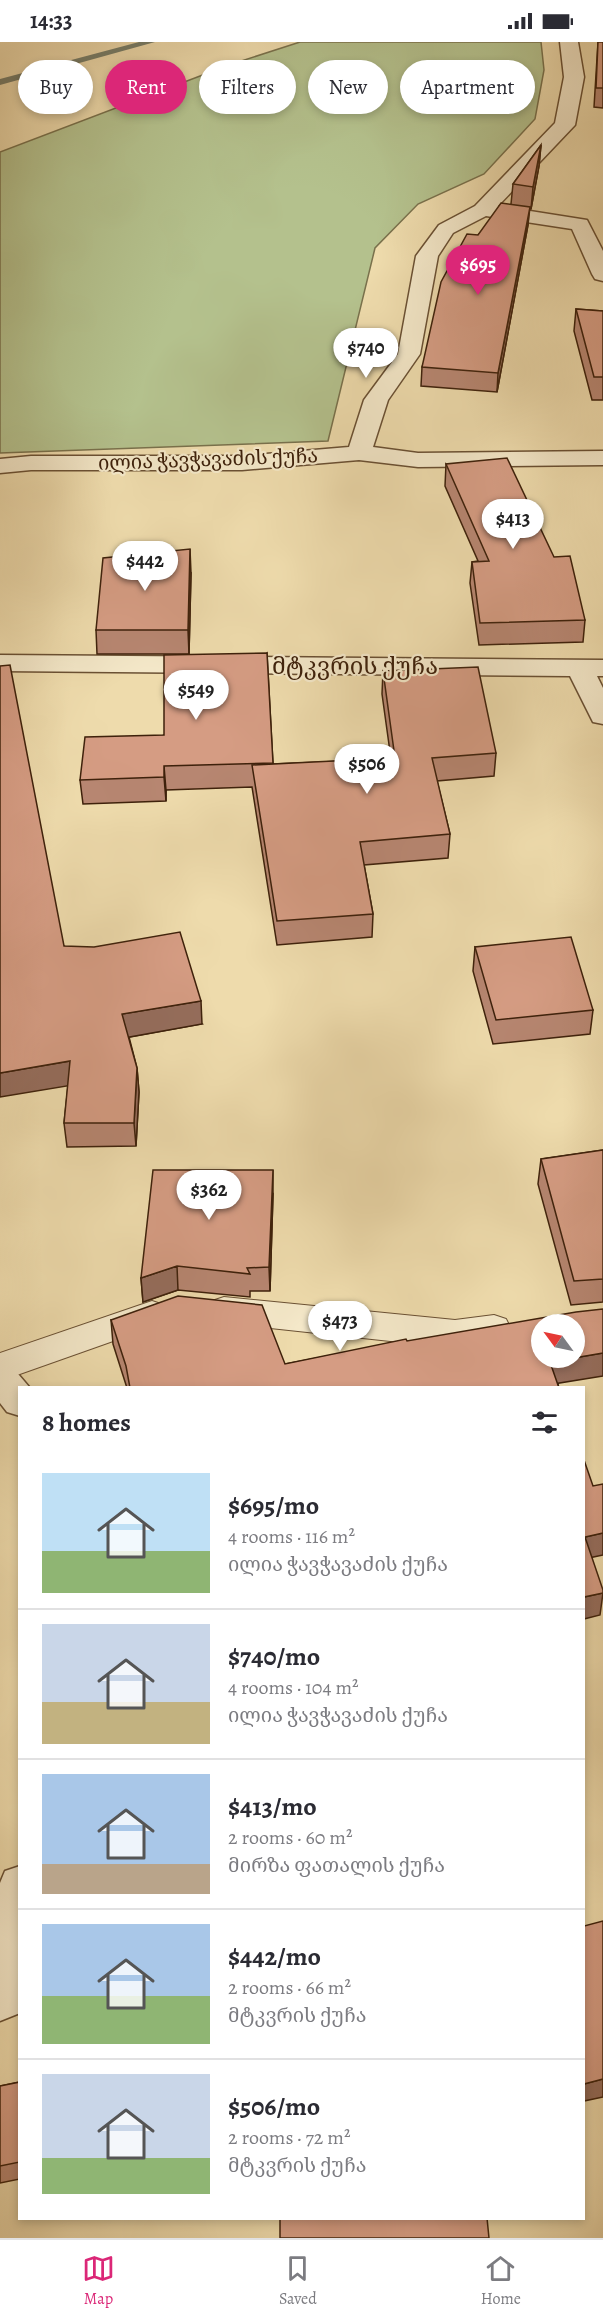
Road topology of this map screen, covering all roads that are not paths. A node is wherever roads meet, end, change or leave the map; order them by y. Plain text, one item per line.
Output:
1 (569, 42) edge
2 (482, 210) junction
3 (603, 274) edge
4 (359, 453) junction
5 (603, 458) edge
6 (0, 466) edge
7 (0, 663) edge
8 (591, 668) edge
9 (603, 716) edge
10 (524, 1326) edge
11 (0, 1367) edge
12 (0, 1378) edge
13 (18, 1399) edge
14 (18, 1900) edge
15 (0, 1999) edge

1 - 2 street
2 - 3 street
2 - 4 street
4 - 5 street, ილია ჭავჭავაძის ქუჩა
4 - 6 street, ილია ჭავჭავაძის ქუჩა
7 - 8 street, მტკვრის ქუჩა
8 - 9 street
10 - 11 lane
12 - 13 street
14 - 15 street

